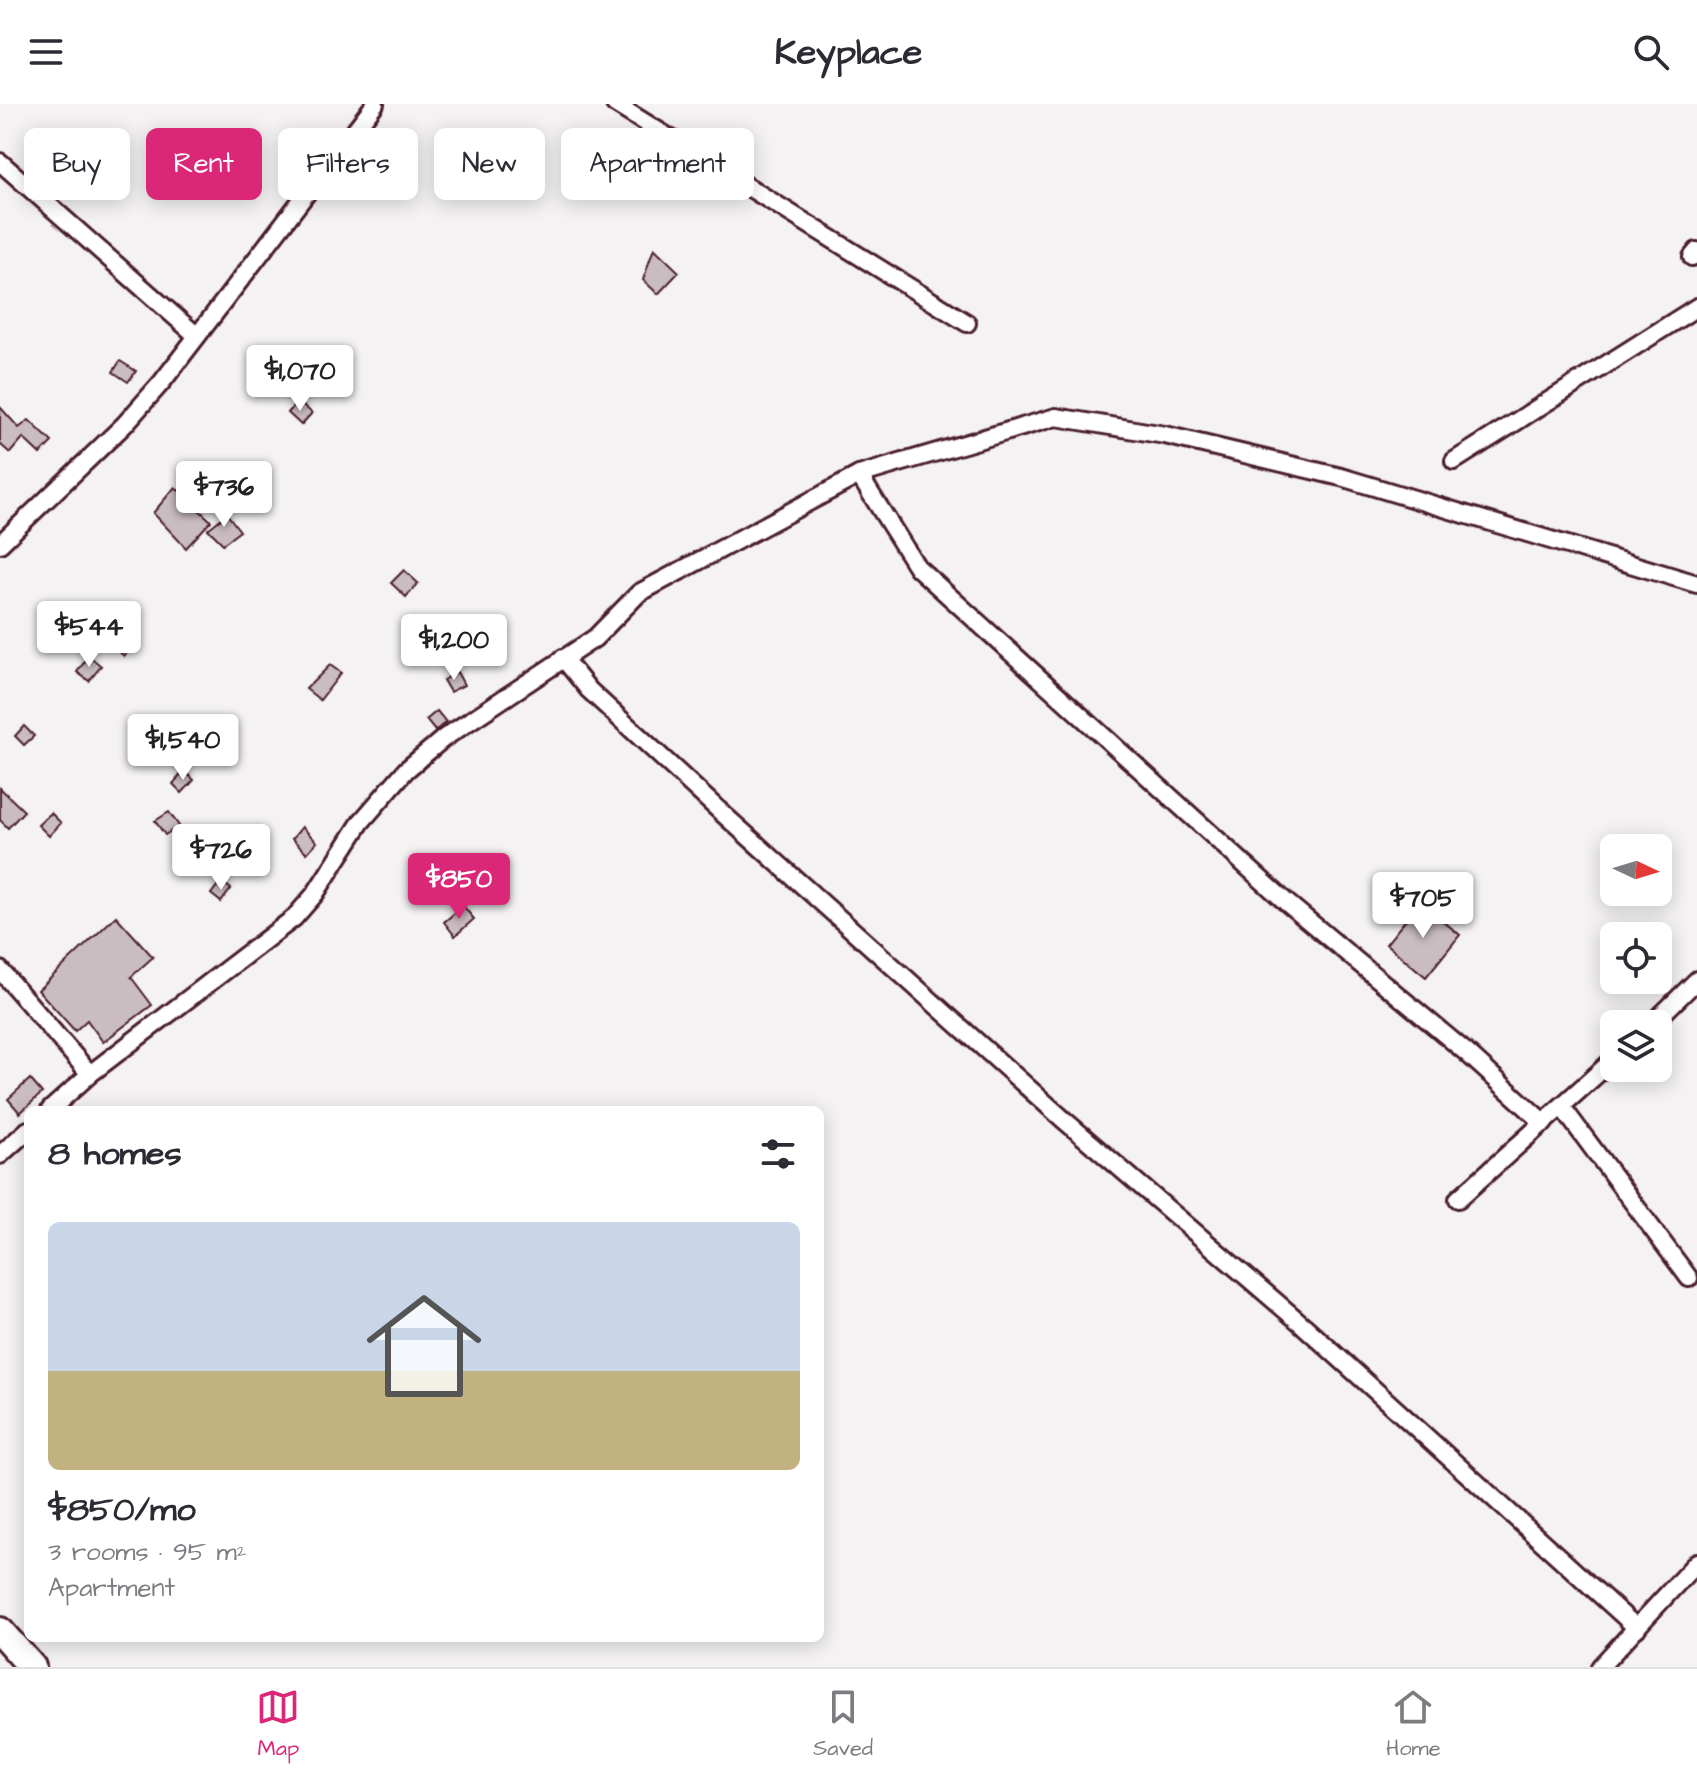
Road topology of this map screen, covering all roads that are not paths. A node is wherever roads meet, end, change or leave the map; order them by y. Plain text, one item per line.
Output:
1 (375, 104) edge
2 (615, 104) edge
3 (2, 169) edge
4 (1697, 307) edge
5 (967, 323) dead end
6 (197, 336) junction
7 (1454, 461) dead end
8 (859, 475) junction
9 (0, 544) edge
10 (1697, 584) edge
11 (563, 658) junction
12 (0, 970) edge
13 (1697, 980) edge
14 (1666, 1010) edge
15 (1600, 1072) edge
16 (90, 1074) junction
17 (54, 1106) edge
18 (1562, 1107) junction
19 (1544, 1123) junction
20 (24, 1134) edge
21 (0, 1155) edge
22 (1458, 1199) dead end
23 (1689, 1278) dead end
24 (1697, 1562) edge
25 (1637, 1628) junction
26 (0, 1631) edge
27 (32, 1667) edge
28 (1600, 1667) edge

1 - 6 street
2 - 5 street
3 - 6 street
4 - 7 street
6 - 9 street
8 - 10 street
8 - 11 street
8 - 19 street
11 - 16 street
11 - 25 street
12 - 16 street
13 - 14 street
15 - 18 street
16 - 17 street
18 - 19 street
18 - 23 street
19 - 22 street
20 - 21 street
24 - 25 street
25 - 28 street
26 - 27 highway

